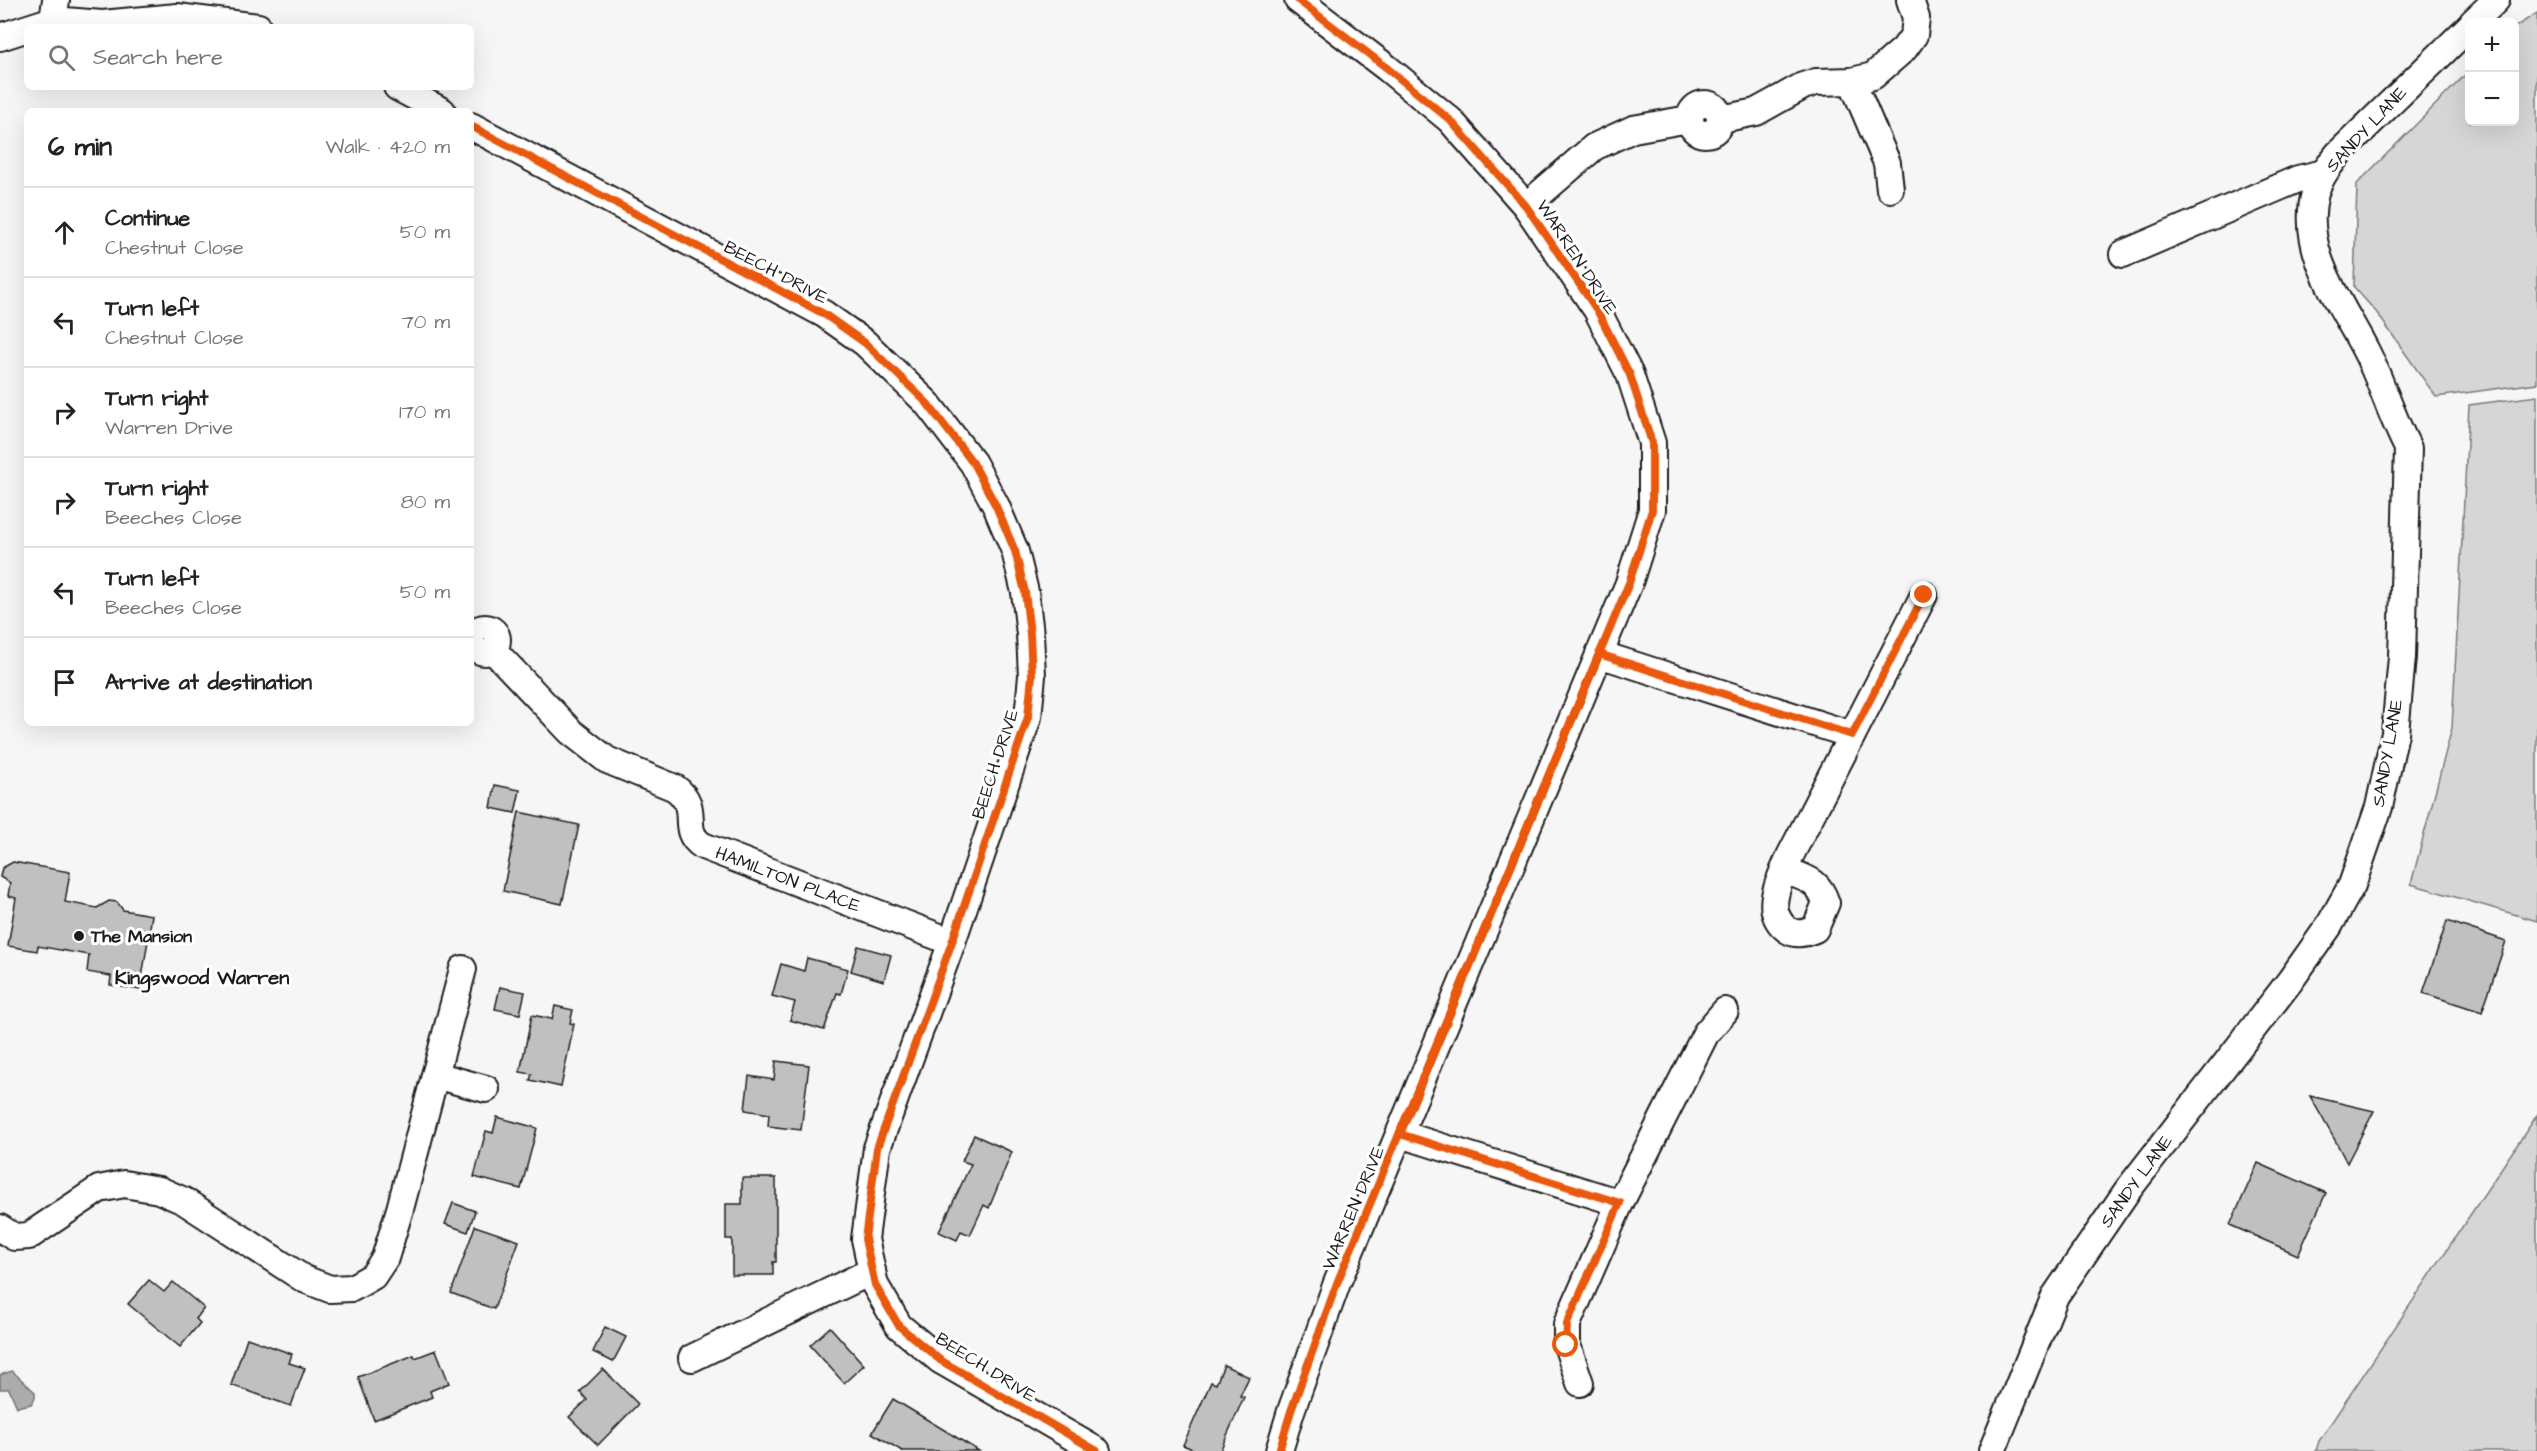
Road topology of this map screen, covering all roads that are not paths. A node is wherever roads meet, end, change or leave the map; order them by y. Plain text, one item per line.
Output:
1 (1298, 0) edge
2 (1910, 0) edge
3 (2496, 0) edge
4 (54, 10) edge
5 (2477, 18) edge
6 (26, 24) edge
7 (102, 24) edge
8 (102, 24) edge
9 (234, 24) edge
10 (24, 25) edge
11 (2465, 30) edge
12 (0, 37) edge
13 (1852, 81) junction
14 (403, 90) edge
15 (436, 108) edge
16 (474, 128) edge
17 (2324, 173) junction
18 (1890, 189) dead end
19 (1526, 206) junction
20 (2123, 254) dead end
21 (1924, 595) dead end
22 (474, 627) edge
23 (1599, 654) junction
24 (1852, 735) junction
25 (1787, 863) dead end
26 (952, 942) junction
27 (463, 969) dead end
28 (1725, 1011) dead end
29 (435, 1075) junction
30 (486, 1089) dead end
31 (1400, 1134) junction
32 (1620, 1203) junction
33 (0, 1228) edge
34 (872, 1271) junction
35 (692, 1358) dead end
36 (1580, 1383) dead end
37 (1097, 1451) edge
38 (1280, 1451) edge
39 (1992, 1451) edge

1 - 19 street, WARREN DRIVE
2 - 13 street
3 - 5 street
4 - 6 street
4 - 8 street
7 - 9 street
10 - 12 street
11 - 17 street, SANDY LANE
13 - 18 street
13 - 19 street
14 - 15 street
16 - 26 street, BEECH DRIVE
17 - 20 street
17 - 39 street, SANDY LANE
19 - 23 street, WARREN DRIVE
21 - 24 street
22 - 26 street, HAMILTON PLACE
23 - 24 street
23 - 31 street, WARREN DRIVE
24 - 25 street
26 - 34 street, BEECH DRIVE
27 - 29 street
28 - 32 street
29 - 30 street
29 - 33 street
31 - 32 street
31 - 38 street, WARREN DRIVE
32 - 36 street
34 - 35 street
34 - 37 street, BEECH DRIVE

